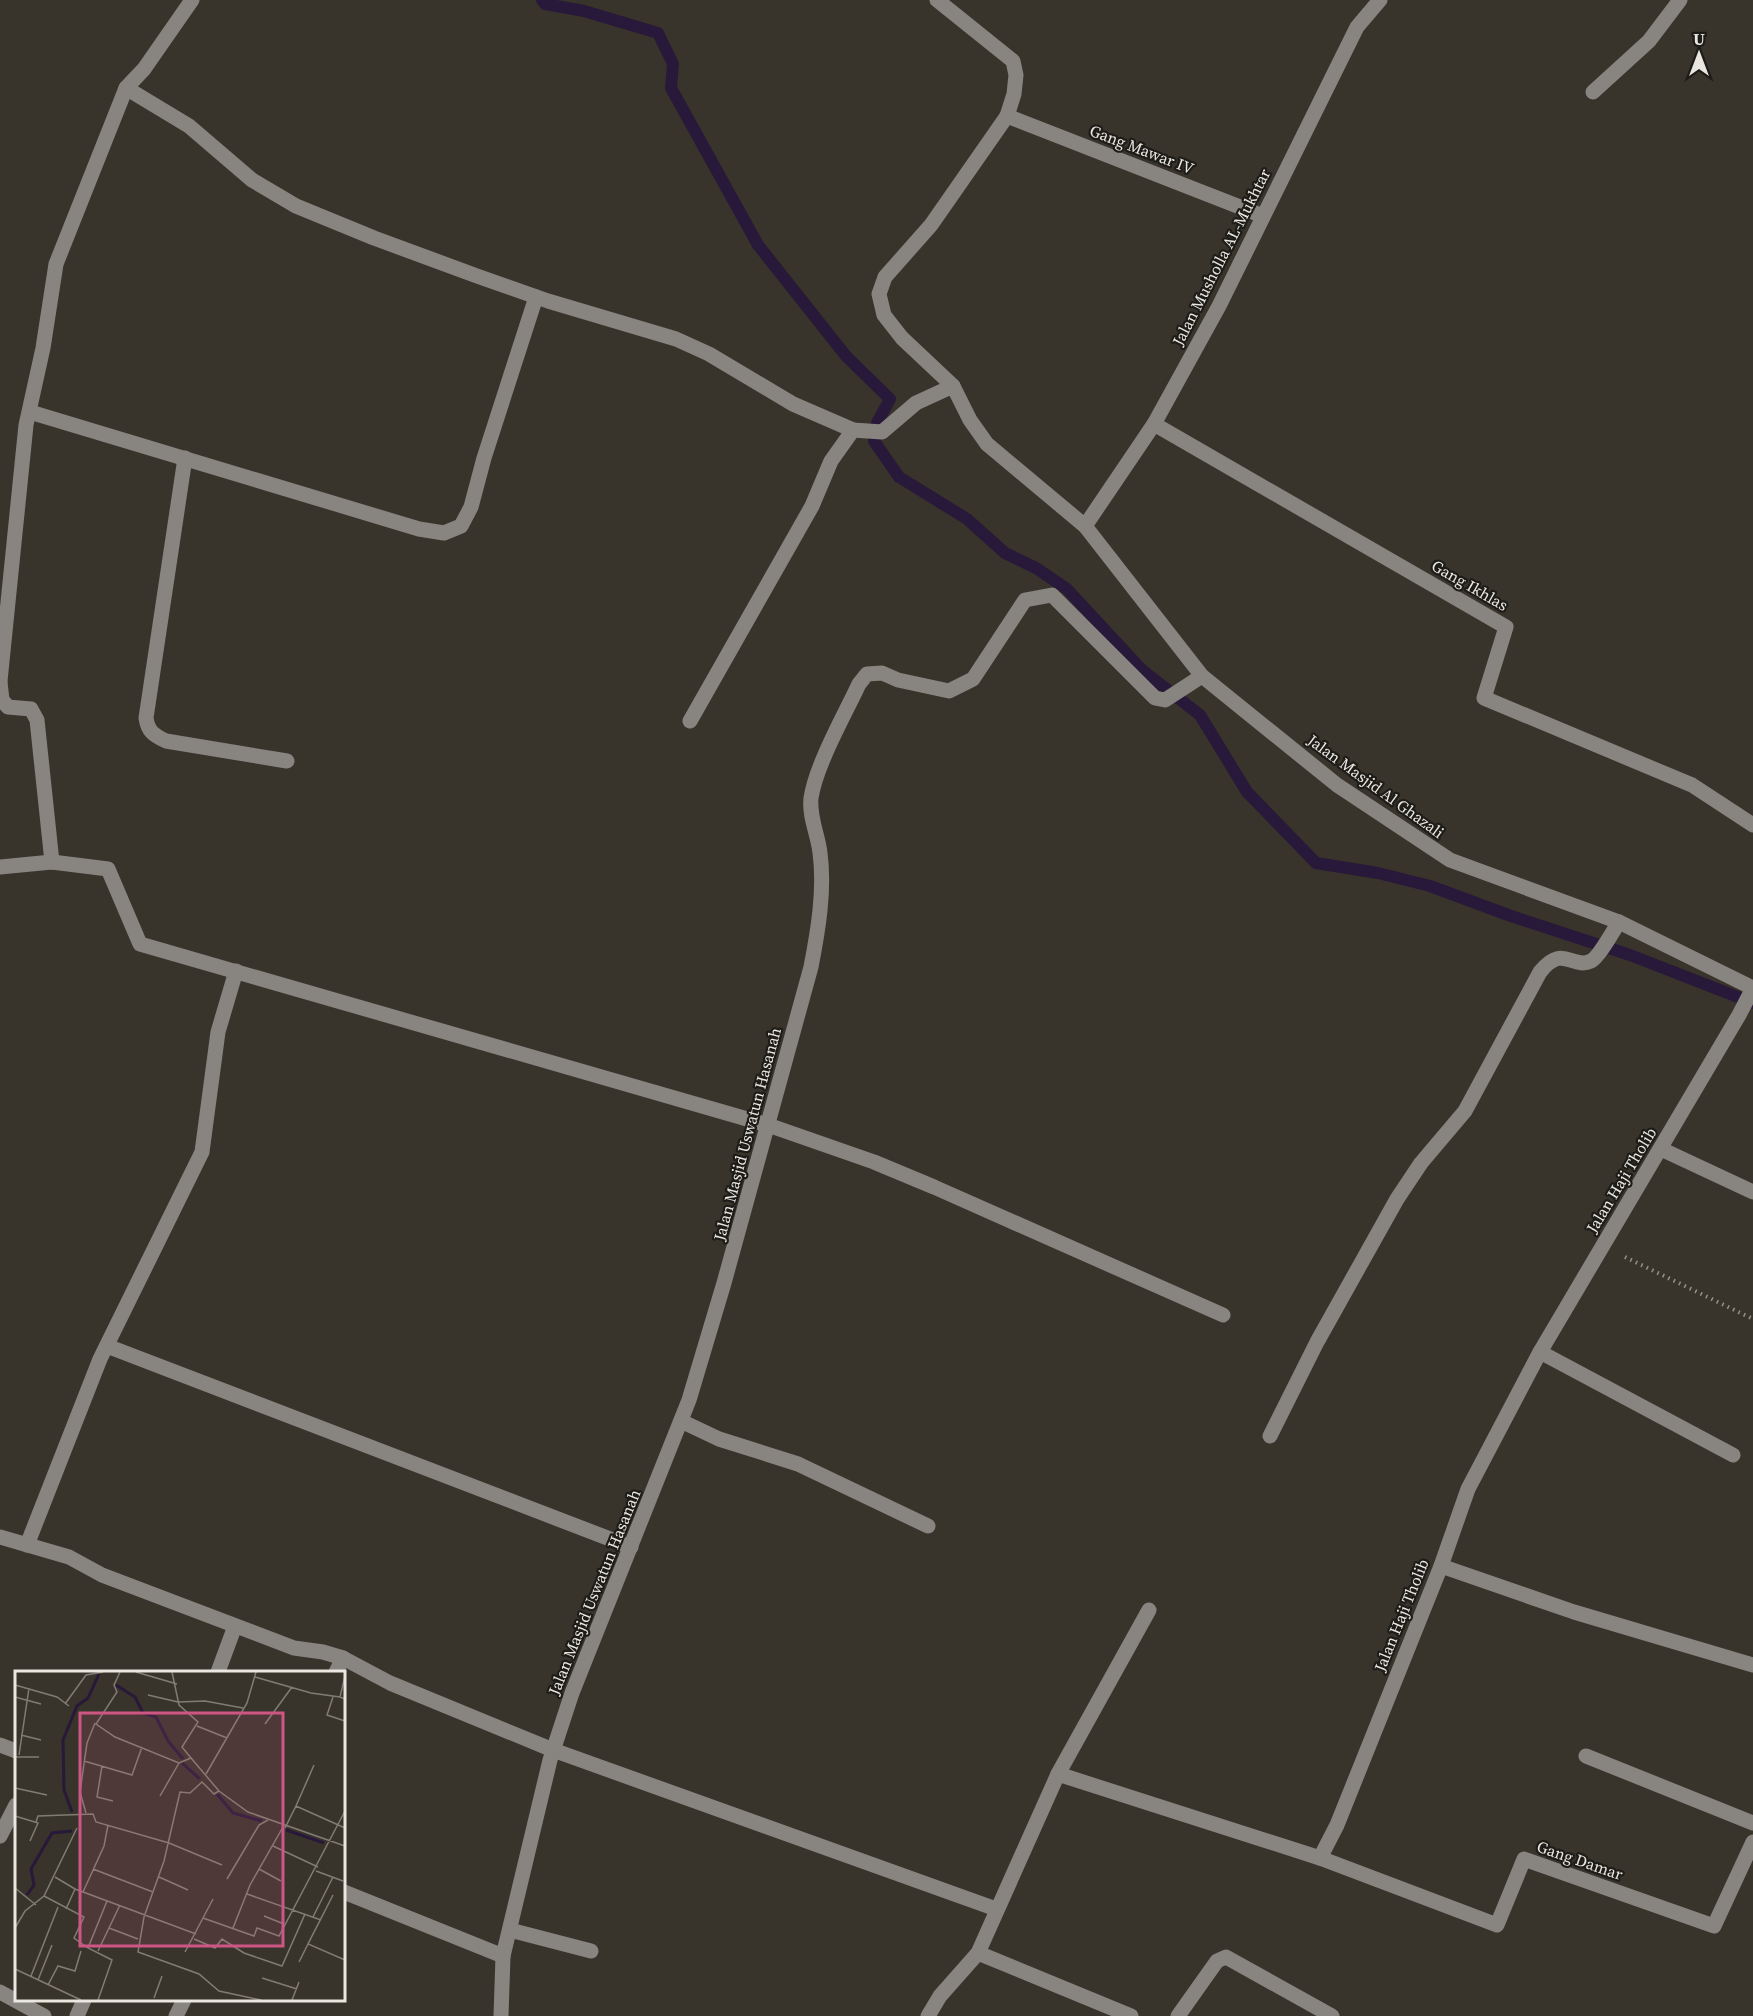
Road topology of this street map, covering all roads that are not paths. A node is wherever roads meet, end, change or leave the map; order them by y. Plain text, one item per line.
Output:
1 (192, 0) edge
2 (937, 0) edge
3 (1380, 0) edge
4 (1680, 0) edge
5 (126, 88) junction
6 (1593, 92) dead end
7 (1007, 116) junction
8 (1263, 216) junction
9 (536, 297) junction
10 (952, 386) junction
11 (30, 412) junction
12 (1154, 424) junction
13 (853, 430) junction
14 (185, 458) junction
15 (1085, 526) junction
16 (1202, 676) junction
17 (0, 681) edge
18 (690, 721) dead end
19 (287, 761) dead end
20 (1753, 825) edge
21 (52, 862) junction
22 (0, 867) edge
23 (1619, 922) junction
24 (236, 971) junction
25 (1752, 990) edge
26 (768, 1125) junction
27 (1661, 1149) junction
28 (1753, 1192) edge
29 (1223, 1315) dead end
30 (106, 1346) junction
31 (1539, 1352) junction
32 (681, 1421) junction
33 (1270, 1436) dead end
34 (1733, 1455) dead end
35 (928, 1526) dead end
36 (0, 1538) edge
37 (27, 1545) junction
38 (631, 1547) junction
39 (1441, 1566) junction
40 (1149, 1610) dead end
41 (235, 1626) junction
42 (340, 1665) edge
43 (1753, 1665) edge
44 (218, 1671) edge
45 (0, 1745) edge
46 (553, 1750) junction
47 (15, 1751) edge
48 (1586, 1756) dead end
49 (1058, 1774) junction
50 (15, 1807) edge
51 (1753, 1823) edge
52 (0, 1836) edge
53 (1753, 1842) edge
54 (1320, 1858) junction
55 (345, 1892) edge
56 (996, 1909) junction
57 (510, 1930) junction
58 (591, 1951) dead end
59 (978, 1953) junction
60 (503, 1956) junction
61 (0, 1992) edge
62 (15, 2000) edge
63 (16, 2001) edge
64 (84, 2001) edge
65 (184, 2001) edge
66 (44, 2016) edge
67 (77, 2016) edge
68 (177, 2016) edge
69 (501, 2016) edge
70 (928, 2016) edge
71 (1131, 2016) edge
72 (1178, 2016) edge
73 (1332, 2016) edge

1 - 5 street
2 - 7 street
3 - 8 street, Jalan Musholla AL-Mukhtar
4 - 6 street
5 - 9 street
5 - 11 street
7 - 8 street, Gang Mawar IV
7 - 10 street, Jalan Masjid Al Ghazali
8 - 12 street, Jalan Musholla AL-Mukhtar
9 - 13 street
9 - 14 street
10 - 13 street
10 - 15 street, Jalan Masjid Al Ghazali
11 - 14 street
11 - 17 street
12 - 15 street, Jalan Musholla AL-Mukhtar
12 - 20 street, Gang Ikhlas
13 - 18 street
14 - 19 street
15 - 16 street, Jalan Masjid Al Ghazali
16 - 23 street, Jalan Masjid Al Ghazali
16 - 26 street, Jalan Masjid Uswatun Hasanah
17 - 21 street
21 - 22 street
21 - 24 street
23 - 25 street, Jalan Masjid Al Ghazali
23 - 33 street
24 - 26 street
24 - 30 street
25 - 27 street, Jalan Haji Tholib
26 - 29 street
26 - 32 street, Jalan Masjid Uswatun Hasanah
27 - 28 street
27 - 31 street, Jalan Haji Tholib
30 - 37 street
30 - 38 street
31 - 34 street
31 - 39 street, Jalan Haji Tholib
32 - 35 street
32 - 38 street, Jalan Masjid Uswatun Hasanah
36 - 37 street
37 - 41 street
38 - 46 street, Jalan Masjid Uswatun Hasanah
39 - 43 street
39 - 54 street, Jalan Haji Tholib
40 - 49 street
41 - 42 street
41 - 44 street
42 - 46 street
45 - 47 street
46 - 56 street
46 - 57 street, Jalan Masjid Uswatun Hasanah
48 - 51 street
49 - 54 street
49 - 56 street
50 - 52 street
53 - 54 street, Gang Damar
55 - 60 street
56 - 59 street
57 - 58 street
57 - 60 street, Jalan Masjid Uswatun Hasanah
59 - 70 street
59 - 71 street
60 - 69 street, Jalan Masjid Uswatun Hasanah
61 - 62 street
63 - 66 street
64 - 67 street
65 - 68 street
72 - 73 street

